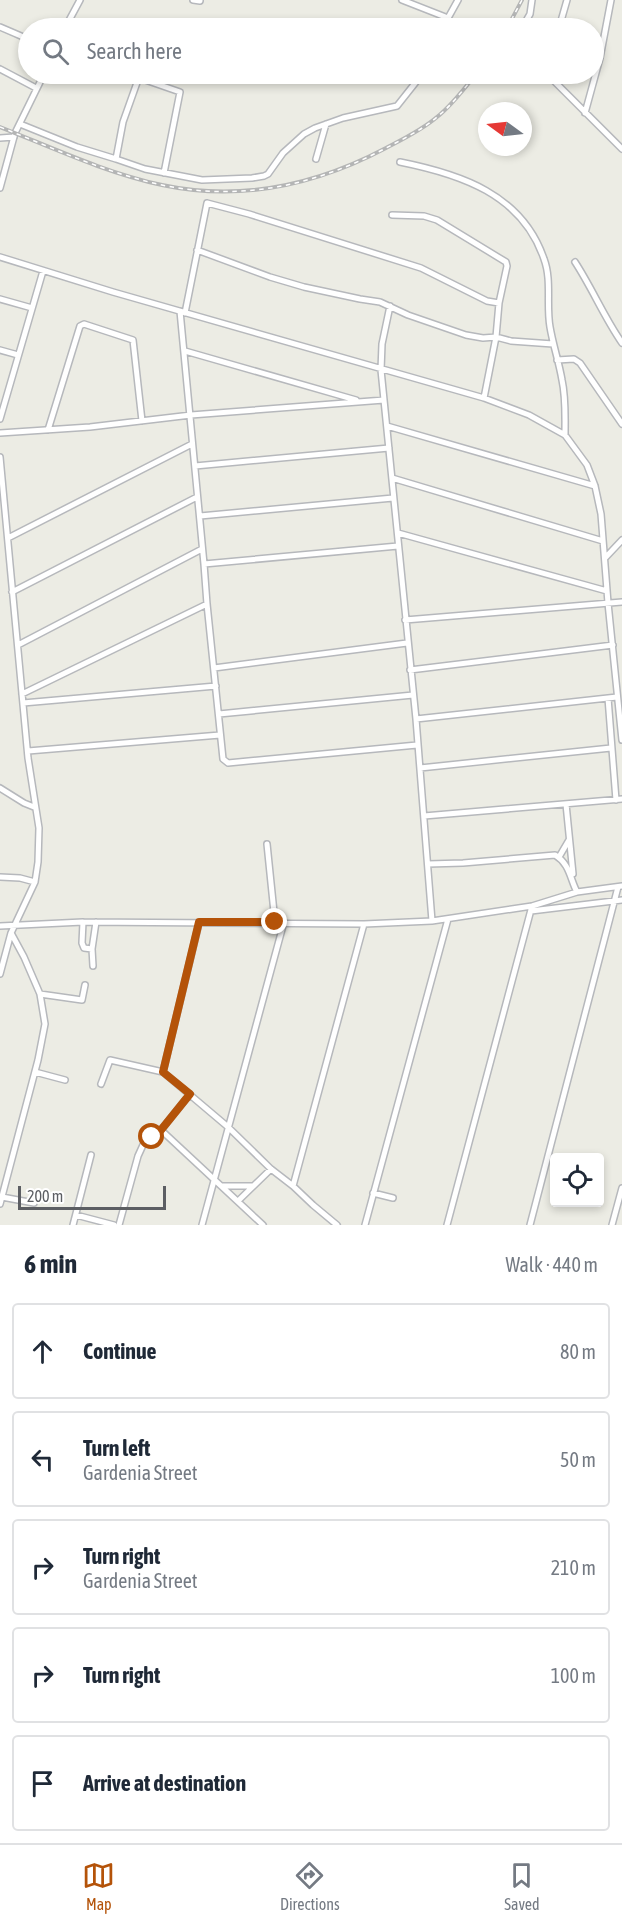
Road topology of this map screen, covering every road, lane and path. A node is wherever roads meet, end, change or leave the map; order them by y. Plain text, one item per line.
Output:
1 (80, 0) edge
2 (193, 0) edge
3 (402, 0) edge
4 (458, 0) edge
5 (532, 0) edge
6 (567, 0) edge
7 (611, 0) edge
8 (200, 1) edge
9 (70, 18) edge
10 (528, 18) edge
11 (562, 18) edge
12 (0, 27) edge
13 (18, 35) edge
14 (604, 37) edge
15 (0, 69) edge
16 (18, 78) edge
17 (28, 84) edge
18 (38, 84) edge
19 (137, 84) edge
20 (158, 84) edge
21 (414, 84) edge
22 (557, 84) edge
23 (593, 84) edge
24 (36, 88) junction
25 (585, 113) junction
26 (20, 124) junction
27 (326, 124) junction
28 (14, 137) junction
29 (0, 138) edge
30 (622, 149) edge
31 (116, 159) junction
32 (315, 159) dead end
33 (400, 162) dead end
34 (164, 173) junction
35 (0, 188) edge
36 (392, 215) dead end
37 (197, 250) junction
38 (0, 257) edge
39 (575, 262) dead end
40 (43, 271) junction
41 (0, 299) edge
42 (499, 303) junction
43 (390, 306) junction
44 (32, 308) junction
45 (183, 312) junction
46 (496, 337) junction
47 (622, 343) edge
48 (553, 344) junction
49 (0, 350) edge
50 (185, 351) junction
51 (18, 355) junction
52 (557, 360) junction
53 (381, 370) junction
54 (484, 398) junction
55 (384, 400) junction
56 (360, 401) junction
57 (2, 404) edge
58 (191, 415) junction
59 (0, 419) edge
60 (142, 421) junction
61 (622, 424) edge
62 (387, 426) junction
63 (48, 430) junction
64 (0, 433) edge
65 (565, 435) junction
66 (192, 444) junction
67 (389, 448) junction
68 (0, 457) edge
69 (195, 466) junction
70 (392, 478) junction
71 (596, 486) junction
72 (197, 497) junction
73 (393, 498) junction
74 (200, 516) junction
75 (398, 533) junction
76 (8, 538) junction
77 (622, 540) edge
78 (603, 541) junction
79 (398, 546) junction
80 (8, 548) junction
81 (0, 549) edge
82 (202, 549) junction
83 (605, 558) junction
84 (204, 564) junction
85 (608, 591) junction
86 (12, 592) junction
87 (622, 602) edge
88 (608, 603) junction
89 (207, 604) junction
90 (405, 620) junction
91 (407, 644) junction
92 (18, 645) junction
93 (613, 645) junction
94 (214, 668) junction
95 (410, 670) junction
96 (615, 674) junction
97 (622, 674) edge
98 (216, 686) junction
99 (22, 694) junction
100 (413, 695) junction
101 (617, 697) junction
102 (608, 698) junction
103 (23, 703) junction
104 (219, 714) junction
105 (416, 719) junction
106 (220, 735) junction
107 (622, 740) edge
108 (417, 745) junction
109 (611, 748) junction
110 (28, 751) junction
111 (420, 768) junction
112 (0, 788) edge
113 (619, 799) edge
114 (566, 804) junction
115 (34, 807) junction
116 (424, 816) junction
117 (569, 838) junction
118 (267, 843) dead end
119 (559, 856) junction
120 (428, 864) junction
121 (0, 877) edge
122 (574, 878) junction
123 (34, 882) junction
124 (620, 886) edge
125 (577, 892) junction
126 (622, 900) edge
127 (615, 902) junction
128 (532, 909) junction
129 (448, 919) junction
130 (432, 921) junction
131 (83, 922) junction
132 (96, 922) junction
133 (199, 922) junction
134 (275, 922) junction
135 (284, 922) junction
136 (364, 924) junction
137 (13, 925) junction
138 (0, 926) edge
139 (11, 933) junction
140 (92, 949) junction
141 (93, 966) dead end
142 (0, 974) edge
143 (85, 985) dead end
144 (40, 994) junction
145 (35, 1072) junction
146 (163, 1072) junction
147 (65, 1080) dead end
148 (101, 1084) dead end
149 (190, 1094) junction
150 (228, 1128) junction
151 (161, 1130) junction
152 (91, 1155) dead end
153 (271, 1169) junction
154 (214, 1179) junction
155 (254, 1185) junction
156 (222, 1186) junction
157 (293, 1186) junction
158 (622, 1188) edge
159 (373, 1193) junction
160 (393, 1198) dead end
161 (1, 1200) edge
162 (238, 1201) junction
163 (34, 1203) dead end
164 (76, 1215) junction
165 (73, 1225) edge
166 (114, 1225) edge
167 (119, 1225) edge
168 (202, 1225) edge
169 (263, 1225) edge
170 (337, 1225) edge
171 (365, 1225) edge
172 (447, 1225) edge
173 (530, 1225) edge
174 (612, 1225) edge

1 - 9 street
2 - 8 street
3 - 4 street
5 - 10 street
6 - 11 street
7 - 14 street
12 - 13 street
15 - 16 street
17 - 24 street
18 - 24 street
19 - 31 street
20 - 34 street
21 - 27 street
22 - 25 street
23 - 25 street
24 - 26 street
25 - 30 street
26 - 28 street
26 - 31 street
27 - 32 street
27 - 34 street
28 - 29 street
28 - 35 street
31 - 34 street
33 - 48 street
36 - 42 street
37 - 42 street
37 - 43 street
37 - 45 street
38 - 40 street
39 - 47 street
40 - 44 street
40 - 45 street
41 - 44 street
42 - 46 street
43 - 46 street
43 - 53 street
44 - 51 street
45 - 50 street
45 - 53 street
46 - 48 street
46 - 54 street
48 - 52 street
49 - 51 street
50 - 56 street
50 - 58 street
51 - 57 street
52 - 61 street
52 - 65 street
53 - 54 street
53 - 55 street
54 - 65 street
55 - 56 street
55 - 62 street
56 - 58 street
57 - 59 street
58 - 60 street
58 - 66 street
60 - 63 street
60 - 63 street
62 - 67 street
62 - 71 street
63 - 64 street
65 - 71 street
66 - 69 street
66 - 76 street
67 - 69 street
67 - 70 street
68 - 76 street
69 - 72 street
70 - 73 street
70 - 78 street
71 - 78 street
72 - 74 street
72 - 86 street
73 - 74 street
73 - 75 street
74 - 82 street
75 - 79 street
75 - 85 street
76 - 80 street
77 - 83 street
78 - 83 street
79 - 84 street
79 - 90 street
80 - 81 street
80 - 86 street
82 - 84 street
82 - 92 street
83 - 85 street
84 - 89 street
85 - 88 street
86 - 92 street
87 - 88 street
88 - 90 street
88 - 93 street
89 - 94 street
89 - 99 street
90 - 91 street
91 - 94 street
91 - 95 street
92 - 99 street
93 - 95 street
93 - 96 street
94 - 98 street
95 - 100 street
96 - 97 street
96 - 101 street
98 - 103 street
98 - 104 street
99 - 103 street
100 - 104 street
100 - 105 street
101 - 102 street
101 - 107 street
102 - 105 street
102 - 109 street
103 - 110 street
104 - 106 street
105 - 108 street
106 - 108 street
106 - 110 street
108 - 111 street
109 - 111 street
109 - 113 street
110 - 115 street
111 - 116 street
112 - 115 street
113 - 114 street
114 - 116 street
114 - 117 street
115 - 123 street
116 - 120 street
117 - 119 street
117 - 122 street
118 - 134 street
119 - 120 street
119 - 122 street
120 - 130 street
121 - 123 street
122 - 125 street
123 - 137 street
124 - 125 street
124 - 127 street
125 - 128 street
126 - 127 street
127 - 128 street
127 - 173 street
128 - 129 street
128 - 172 street
129 - 130 street
129 - 159 street
130 - 136 street
131 - 132 street
131 - 137 street
131 - 140 street
132 - 133 street
132 - 140 street
133 - 134 street
133 - 146 street
134 - 135 street
135 - 136 street
135 - 150 street
136 - 157 street
137 - 138 street
137 - 139 street
139 - 142 street
139 - 144 street
140 - 141 street
143 - 144 street
144 - 145 street
145 - 147 street
145 - 161 street
146 - 148 street
146 - 149 street
149 - 150 street
149 - 151 street
150 - 153 street
150 - 154 street
151 - 154 street
151 - 167 street
152 - 164 street
153 - 155 street
153 - 157 street
154 - 156 street
154 - 168 street
155 - 156 street
155 - 162 street
156 - 162 street
157 - 170 street
158 - 174 street
159 - 160 street
159 - 171 street
161 - 163 street
162 - 169 street
164 - 165 street
164 - 166 street

